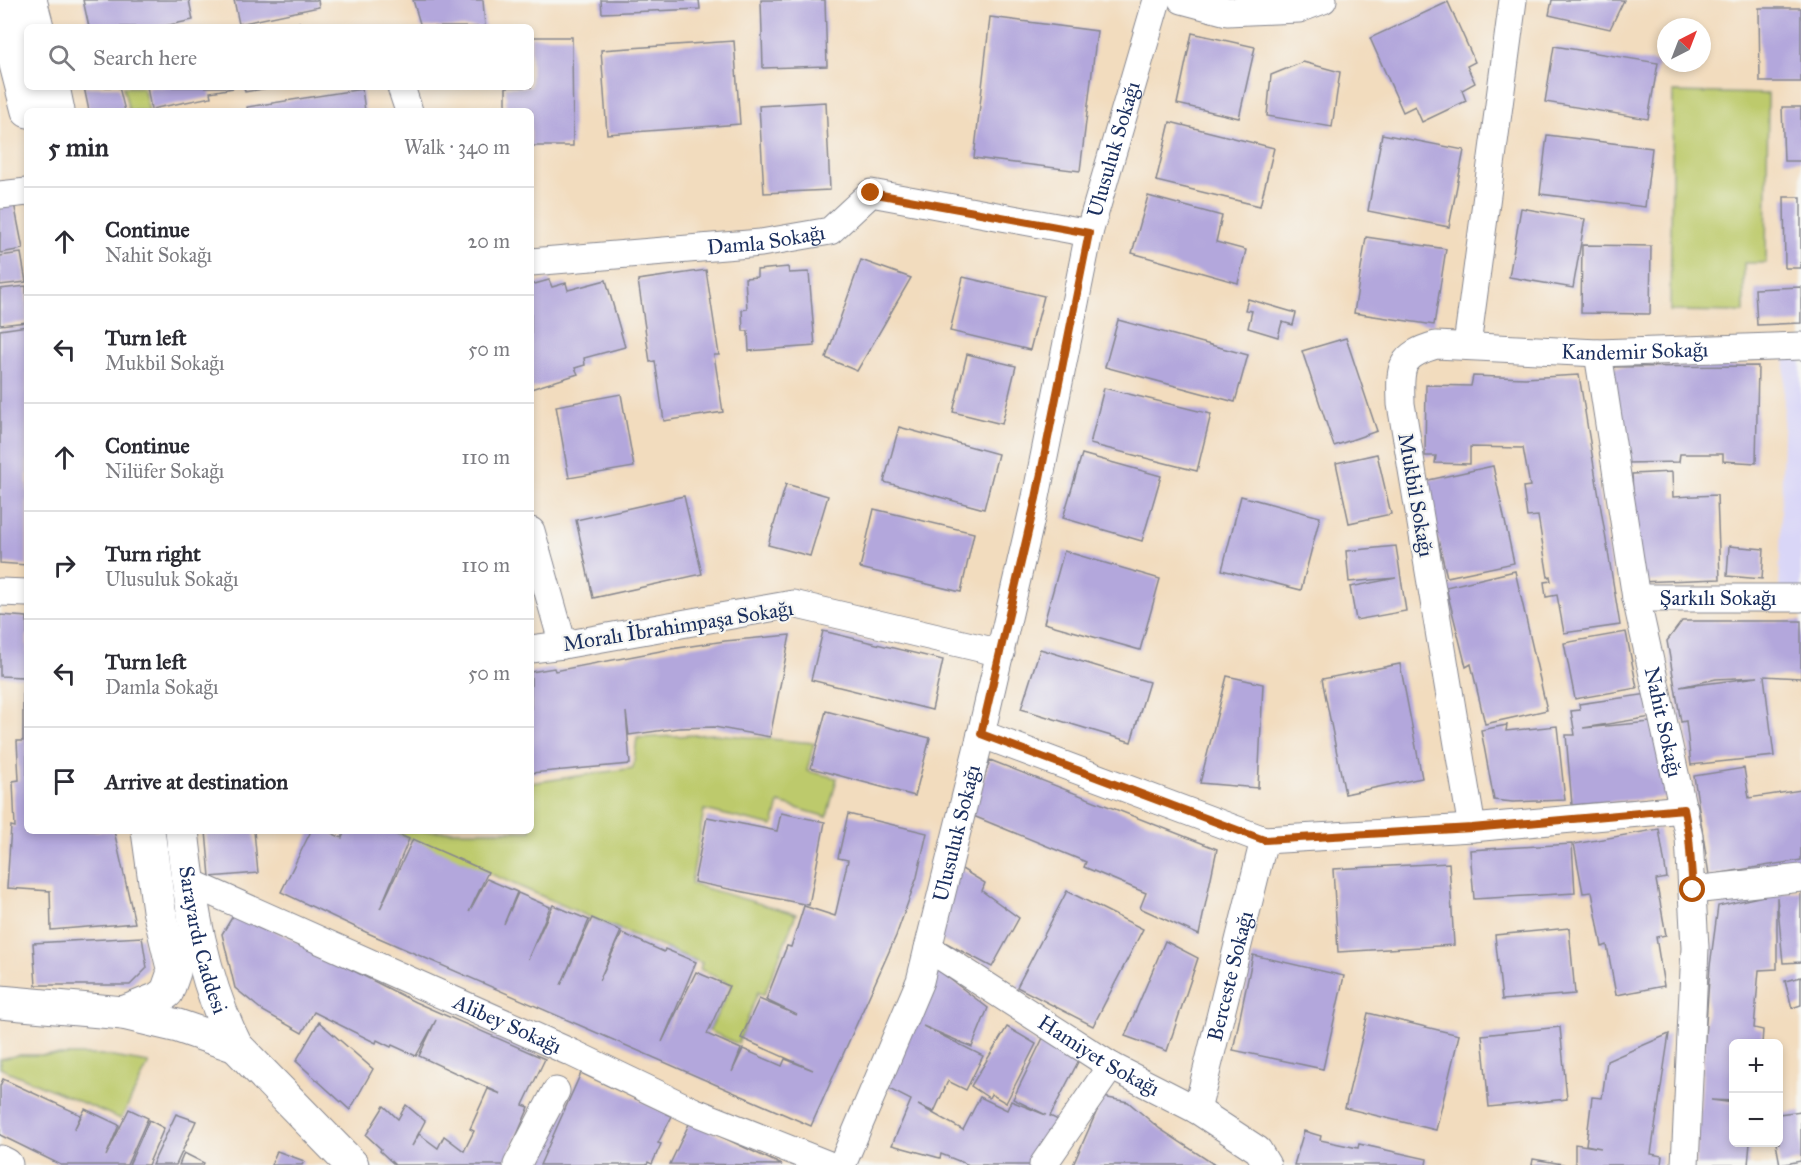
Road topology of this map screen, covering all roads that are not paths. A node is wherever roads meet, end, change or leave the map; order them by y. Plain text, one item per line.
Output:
1 (30, 0) edge
2 (1157, 0) edge
3 (1182, 0) edge
4 (1323, 0) edge
5 (1513, 0) edge
6 (0, 2) edge
7 (36, 24) edge
8 (54, 90) edge
9 (402, 90) edge
10 (27, 108) edge
11 (57, 108) edge
12 (408, 108) edge
13 (24, 192) edge
14 (0, 195) edge
15 (1089, 233) junction
16 (534, 262) edge
17 (1467, 345) junction
18 (1801, 346) edge
19 (1598, 353) junction
20 (534, 542) edge
21 (0, 592) edge
22 (24, 592) edge
23 (1636, 598) junction
24 (1801, 598) edge
25 (563, 645) junction
26 (534, 649) edge
27 (1001, 653) junction
28 (981, 734) junction
29 (1684, 809) junction
30 (1472, 828) junction
31 (148, 834) edge
32 (182, 834) edge
33 (1264, 840) junction
34 (1801, 878) edge
35 (187, 881) junction
36 (1693, 890) junction
37 (928, 948) junction
38 (0, 1002) edge
39 (123, 1014) junction
40 (236, 1046) junction
41 (1111, 1066) junction
42 (556, 1091) dead end
43 (1197, 1110) junction
44 (0, 1162) edge
45 (6, 1165) edge
46 (352, 1165) edge
47 (517, 1165) edge
48 (829, 1165) edge
49 (842, 1165) edge
50 (1043, 1165) edge
51 (1267, 1165) edge
52 (1685, 1165) edge

1 - 7 main road
2 - 15 street, Ulusuluk Sokağı
3 - 4 street
5 - 17 street
6 - 10 main road
8 - 11 main road
9 - 12 street
13 - 14 street
15 - 16 street, Damla Sokağı
15 - 27 street, Ulusuluk Sokağı
17 - 19 street, Kandemir Sokağı
17 - 30 street, Mukbil Sokağı
18 - 19 street, Kandemir Sokağı
19 - 23 street, Nahit Sokağı
20 - 25 street
21 - 22 street
23 - 24 street, Şarkılı Sokağı
23 - 29 street, Nahit Sokağı
25 - 26 street, Moralı İbrahimpaşa Sokağı
25 - 27 street, Moralı İbrahimpaşa Sokağı
27 - 28 street, Ulusuluk Sokağı
28 - 33 street
28 - 37 street, Ulusuluk Sokağı
29 - 30 street
29 - 36 street, Nahit Sokağı
30 - 33 street
31 - 39 main road, Sarayardı Caddesi
32 - 35 main road, Sarayardı Caddesi
33 - 43 street, Berceste Sokağı
34 - 36 street
35 - 40 main road, Sarayardı Caddesi
35 - 48 street, Alibey Sokağı
36 - 52 street, Nahit Sokağı
37 - 41 street, Hamiyet Sokağı
37 - 49 street, Ulusuluk Sokağı
38 - 39 main road, Sarayardı Caddesi
39 - 40 main road, Sarayardı Caddesi
40 - 46 main road, Sarayardı Caddesi
41 - 43 street, Hamiyet Sokağı
41 - 50 street
42 - 47 street
43 - 51 street, Hamiyet Sokağı
44 - 45 main road

